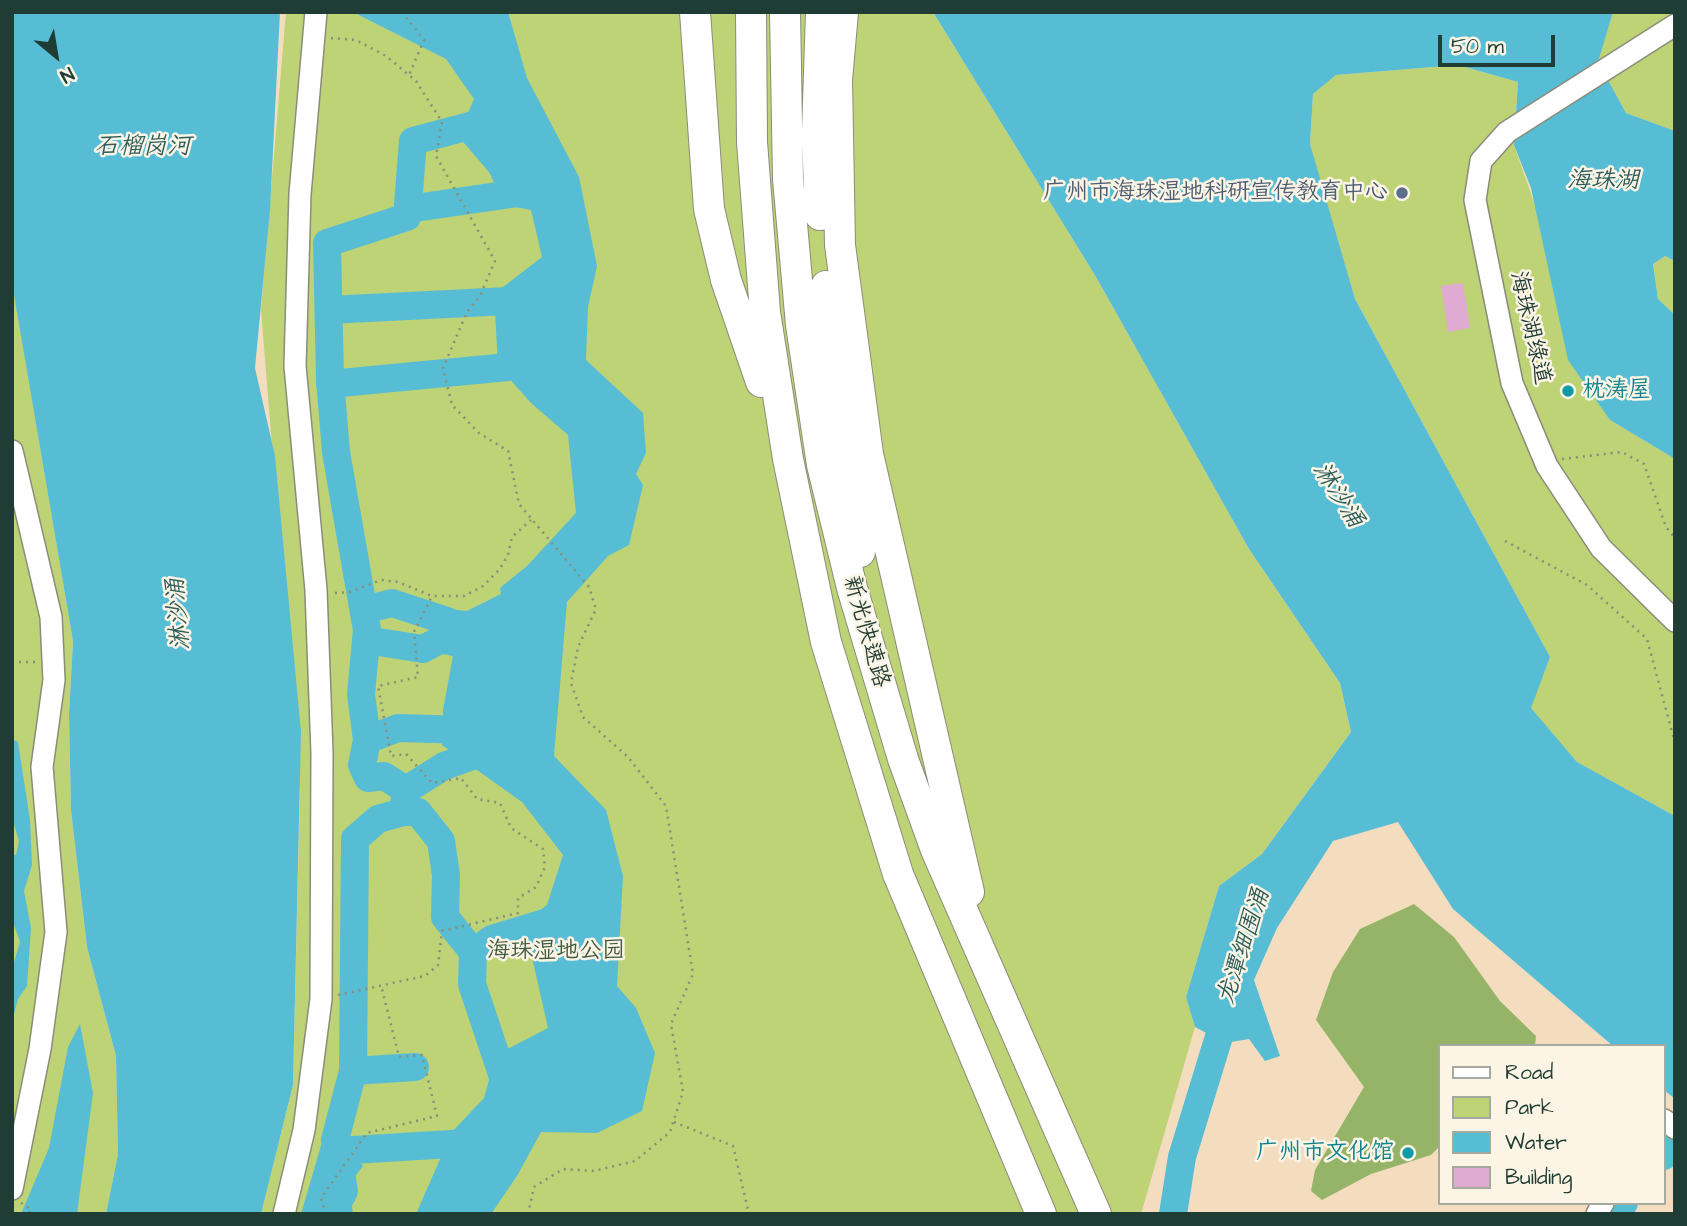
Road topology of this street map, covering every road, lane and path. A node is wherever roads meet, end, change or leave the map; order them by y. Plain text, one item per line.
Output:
1 (316, 12) edge
2 (402, 12) edge
3 (695, 12) edge
4 (715, 12) edge
5 (751, 12) edge
6 (785, 12) edge
7 (821, 12) edge
8 (843, 12) edge
9 (1675, 25) edge
10 (313, 37) junction
11 (409, 75) junction
12 (12, 451) edge
13 (788, 459) junction
14 (1547, 466) junction
15 (531, 520) junction
16 (1675, 538) edge
17 (1505, 541) dead end
18 (316, 594) junction
19 (432, 596) junction
20 (1675, 621) edge
21 (12, 662) edge
22 (53, 662) junction
23 (877, 678) junction
24 (1675, 743) edge
25 (985, 964) junction
26 (381, 985) junction
27 (350, 992) dead end
28 (673, 1122) junction
29 (12, 1189) edge
30 (12, 1198) edge
31 (29, 1214) edge
32 (284, 1214) edge
33 (326, 1214) edge
34 (528, 1214) edge
35 (748, 1214) edge
36 (1041, 1214) edge
37 (1096, 1214) edge

1 - 10 street
2 - 11 path
3 - 13 highway
4 - 13 highway
5 - 13 highway, 新光快速路
6 - 23 highway, 新光快速路
7 - 23 highway
8 - 25 highway
9 - 14 street, 海珠湖绿道
10 - 11 path
10 - 18 street
11 - 15 path
12 - 22 street
13 - 36 highway, 新光快速路
14 - 16 path
14 - 20 street, 海珠湖绿道
15 - 19 path
15 - 28 path
17 - 24 path
18 - 19 path
18 - 32 street
19 - 26 path
21 - 22 path
22 - 29 street
23 - 25 highway, 新光快速路
25 - 37 highway, 新光快速路
26 - 27 path
26 - 33 path
28 - 34 path
28 - 35 path
30 - 31 path

